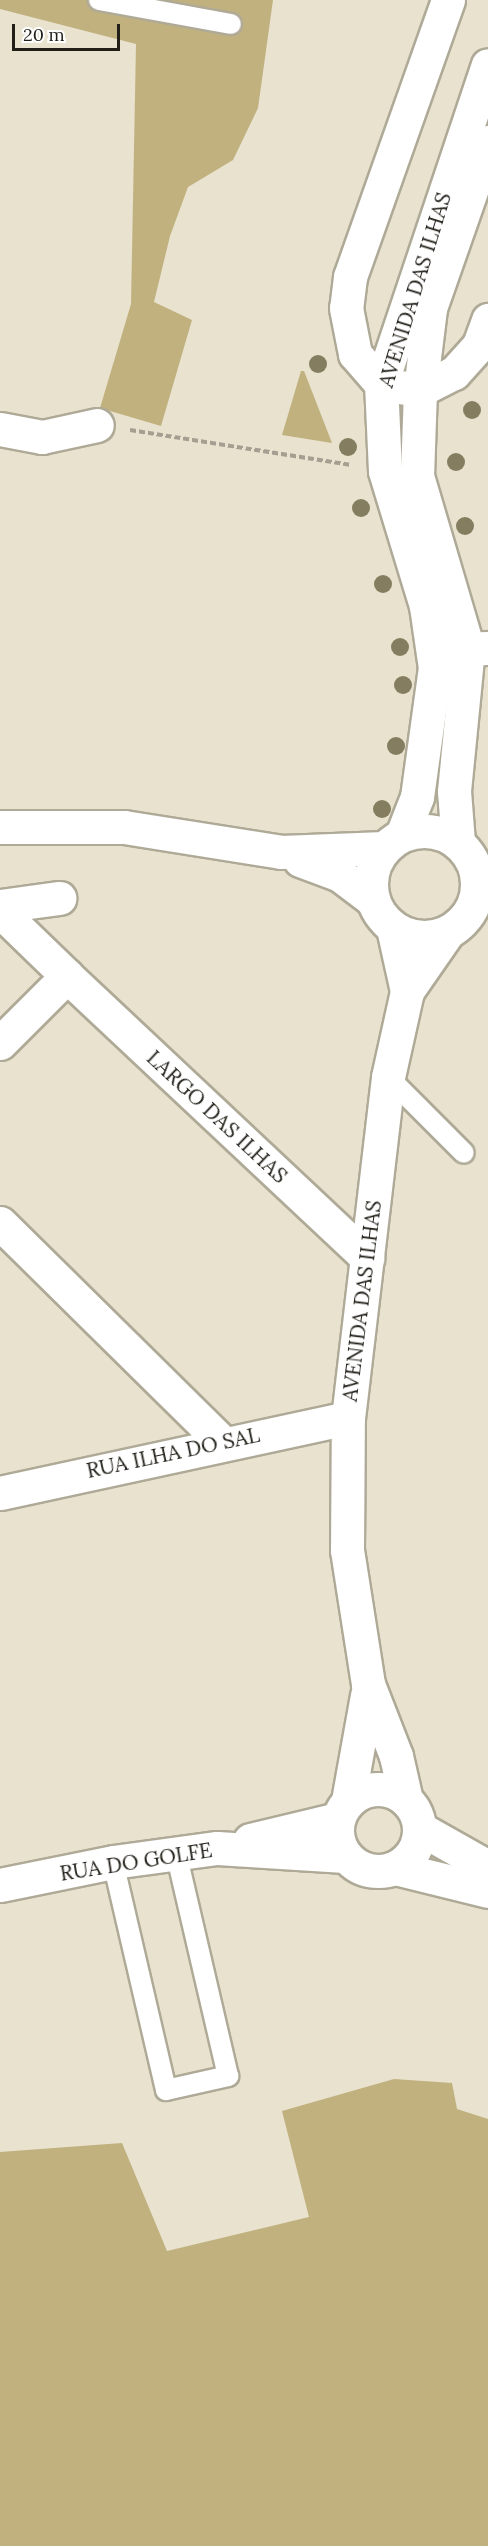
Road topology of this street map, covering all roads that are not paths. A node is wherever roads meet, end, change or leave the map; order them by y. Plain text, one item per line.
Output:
1 (99, 0) edge
2 (448, 0) edge
3 (231, 24) dead end
4 (488, 65) edge
5 (488, 142) edge
6 (488, 320) edge
7 (381, 384) junction
8 (420, 390) junction
9 (97, 425) road end
10 (0, 429) edge
11 (478, 648) edge
12 (433, 650) junction
13 (0, 827) edge
14 (393, 842) junction
15 (281, 852) junction
16 (473, 857) edge
17 (59, 898) dead end
18 (373, 900) junction
19 (0, 906) edge
20 (0, 911) edge
21 (469, 917) edge
22 (393, 927) junction
23 (67, 976) junction
24 (407, 991) junction
25 (0, 1043) edge
26 (388, 1077) junction
27 (464, 1153) dead end
28 (0, 1223) edge
29 (367, 1258) junction
30 (348, 1418) junction
31 (221, 1441) junction
32 (0, 1493) edge
33 (368, 1684) junction
34 (343, 1810) junction
35 (413, 1814) junction
36 (217, 1848) junction
37 (176, 1853) junction
38 (345, 1856) junction
39 (113, 1862) junction
40 (488, 1867) edge
41 (395, 1868) junction
42 (0, 1885) edge
43 (488, 1891) edge

1 - 3 lane
2 - 7 street
4 - 7 street, AVENIDA DAS ILHAS
5 - 8 street, AVENIDA DAS ILHAS
6 - 8 street
7 - 8 street
7 - 12 street, AVENIDA DAS ILHAS
8 - 11 street, AVENIDA DAS ILHAS
9 - 10 street
11 - 12 street
11 - 16 street, AVENIDA DAS ILHAS
12 - 14 street, AVENIDA DAS ILHAS
13 - 15 street
14 - 15 street
14 - 16 street
14 - 18 street
15 - 18 street
16 - 21 street
17 - 19 street
18 - 22 street
20 - 23 street, LARGO DAS ILHAS
21 - 22 street
21 - 24 street, AVENIDA DAS ILHAS
22 - 24 street
23 - 25 street
23 - 29 street, LARGO DAS ILHAS
24 - 26 street, AVENIDA DAS ILHAS
26 - 27 lane
26 - 29 street, AVENIDA DAS ILHAS
28 - 31 street
29 - 30 street, AVENIDA DAS ILHAS
30 - 31 street, RUA ILHA DO SAL
30 - 33 street, AVENIDA DAS ILHAS
31 - 32 street, RUA ILHA DO SAL
33 - 34 street, AVENIDA DAS ILHAS
33 - 35 street, AVENIDA DAS ILHAS
34 - 35 street
34 - 36 street
34 - 38 street
35 - 40 street
35 - 41 street
36 - 37 street, RUA DO GOLFE
36 - 38 street, RUA DO GOLFE
37 - 39 street, RUA DO GOLFE
37 - 39 lane
38 - 41 street, RUA DO GOLFE
39 - 42 street, RUA DO GOLFE
41 - 43 street, RUA DO GOLFE

